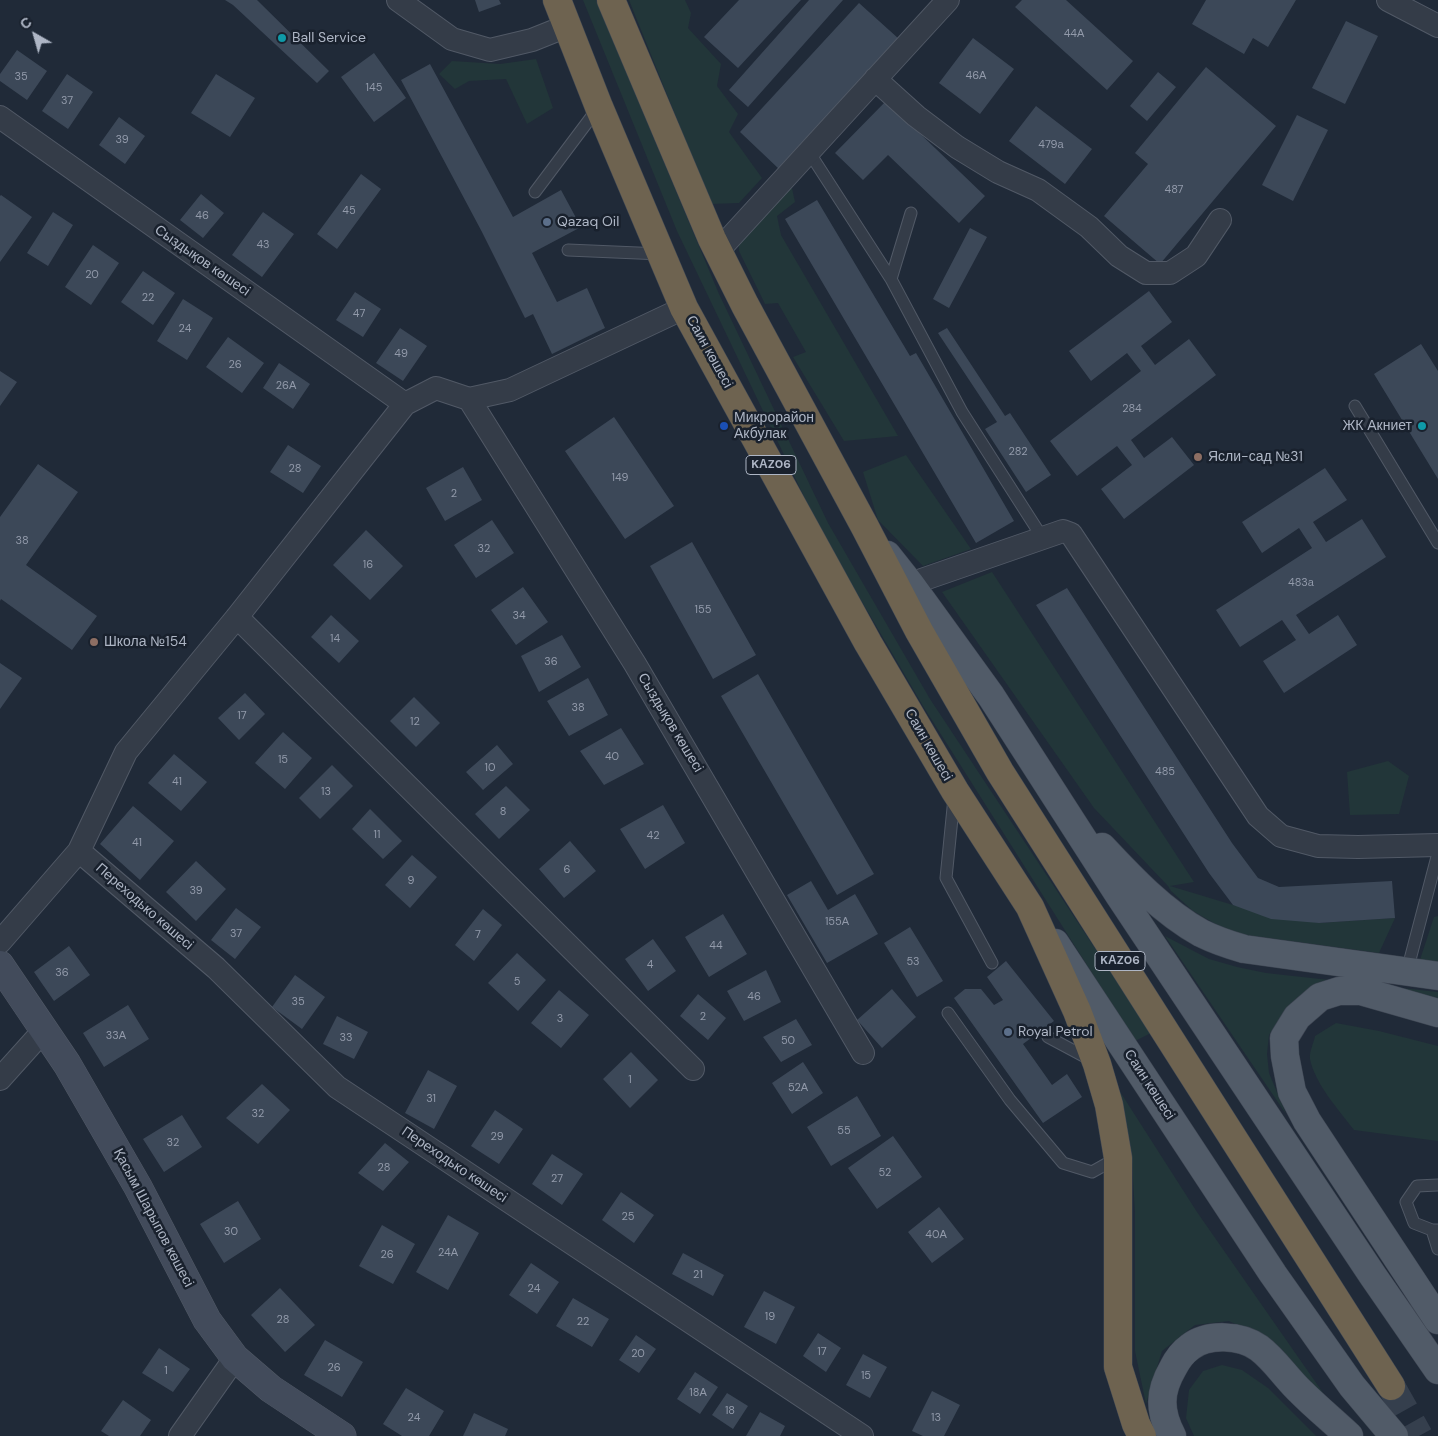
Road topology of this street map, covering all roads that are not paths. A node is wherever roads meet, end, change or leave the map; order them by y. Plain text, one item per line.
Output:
1 (398, 0) edge
2 (557, 0) edge
3 (611, 0) edge
4 (948, 0) edge
5 (1388, 0) edge
6 (568, 26) junction
7 (1438, 26) edge
8 (875, 79) junction
9 (599, 107) junction
10 (0, 117) edge
11 (809, 152) junction
12 (535, 192) dead end
13 (911, 212) dead end
14 (1220, 220) dead end
15 (568, 250) dead end
16 (718, 251) junction
17 (661, 254) junction
18 (892, 279) junction
19 (684, 308) junction
20 (469, 399) junction
21 (405, 404) junction
22 (1355, 406) dead end
23 (865, 527) junction
24 (1042, 537) junction
25 (1438, 543) edge
26 (910, 584) junction
27 (238, 617) junction
28 (1052, 790) junction
29 (955, 791) junction
30 (1438, 845) edge
31 (79, 851) junction
32 (1438, 853) edge
33 (1030, 907) junction
34 (0, 942) edge
35 (992, 963) dead end
36 (0, 965) edge
37 (1407, 972) junction
38 (1438, 976) edge
39 (1438, 1012) edge
40 (948, 1013) dead end
41 (44, 1030) junction
42 (1048, 1037) dead end
43 (863, 1053) dead end
44 (1097, 1064) junction
45 (693, 1070) dead end
46 (0, 1079) edge
47 (1118, 1158) junction
48 (1438, 1185) edge
49 (1435, 1230) edge
50 (1438, 1250) edge
51 (1438, 1320) edge
52 (236, 1358) junction
53 (1438, 1370) edge
54 (1391, 1386) tunnel mouth
55 (180, 1436) edge
56 (342, 1436) edge
57 (862, 1436) edge
58 (1142, 1436) edge
59 (1172, 1436) edge
60 (1349, 1436) edge
61 (1394, 1436) edge

1 - 6 street
2 - 6 highway, Саин көшесі / KАZ06
3 - 16 highway, KАZ06
4 - 8 street
5 - 7 street
6 - 9 highway, Саин көшесі / KАZ06
8 - 11 street
8 - 14 street
9 - 12 lane
9 - 17 highway, Саин көшесі / KАZ06
10 - 21 street, Сыздықов көшесі
11 - 16 street
11 - 18 lane
13 - 18 lane
15 - 17 lane
16 - 23 highway, KАZ06
17 - 19 highway, Саин көшесі / KАZ06
18 - 24 lane
19 - 20 street
19 - 29 highway, Саин көшесі / KАZ06
20 - 21 street
20 - 43 street, Сыздықов көшесі
21 - 27 street
22 - 25 lane
23 - 26 main road
23 - 54 highway, KАZ06
24 - 26 street
24 - 30 street
26 - 28 main road
27 - 31 street
27 - 45 street
28 - 37 main road
28 - 53 main road
29 - 33 highway, Саин көшесі / KАZ06
29 - 35 lane
31 - 34 street
31 - 57 street, Переходько көшесі
32 - 37 lane
33 - 44 highway, KАZ06
33 - 61 main road, Саин көшесі
36 - 41 street, Қасым Шарыпов көшесі
37 - 38 main road
39 - 51 main road
40 - 47 lane
41 - 46 street
41 - 52 street, Қасым Шарыпов көшесі
42 - 44 lane
44 - 47 highway, KАZ06
47 - 58 highway, KАZ06
48 - 49 lane
49 - 50 lane
52 - 55 street
52 - 56 street, Қасым Шарыпов көшесі
59 - 60 main road

